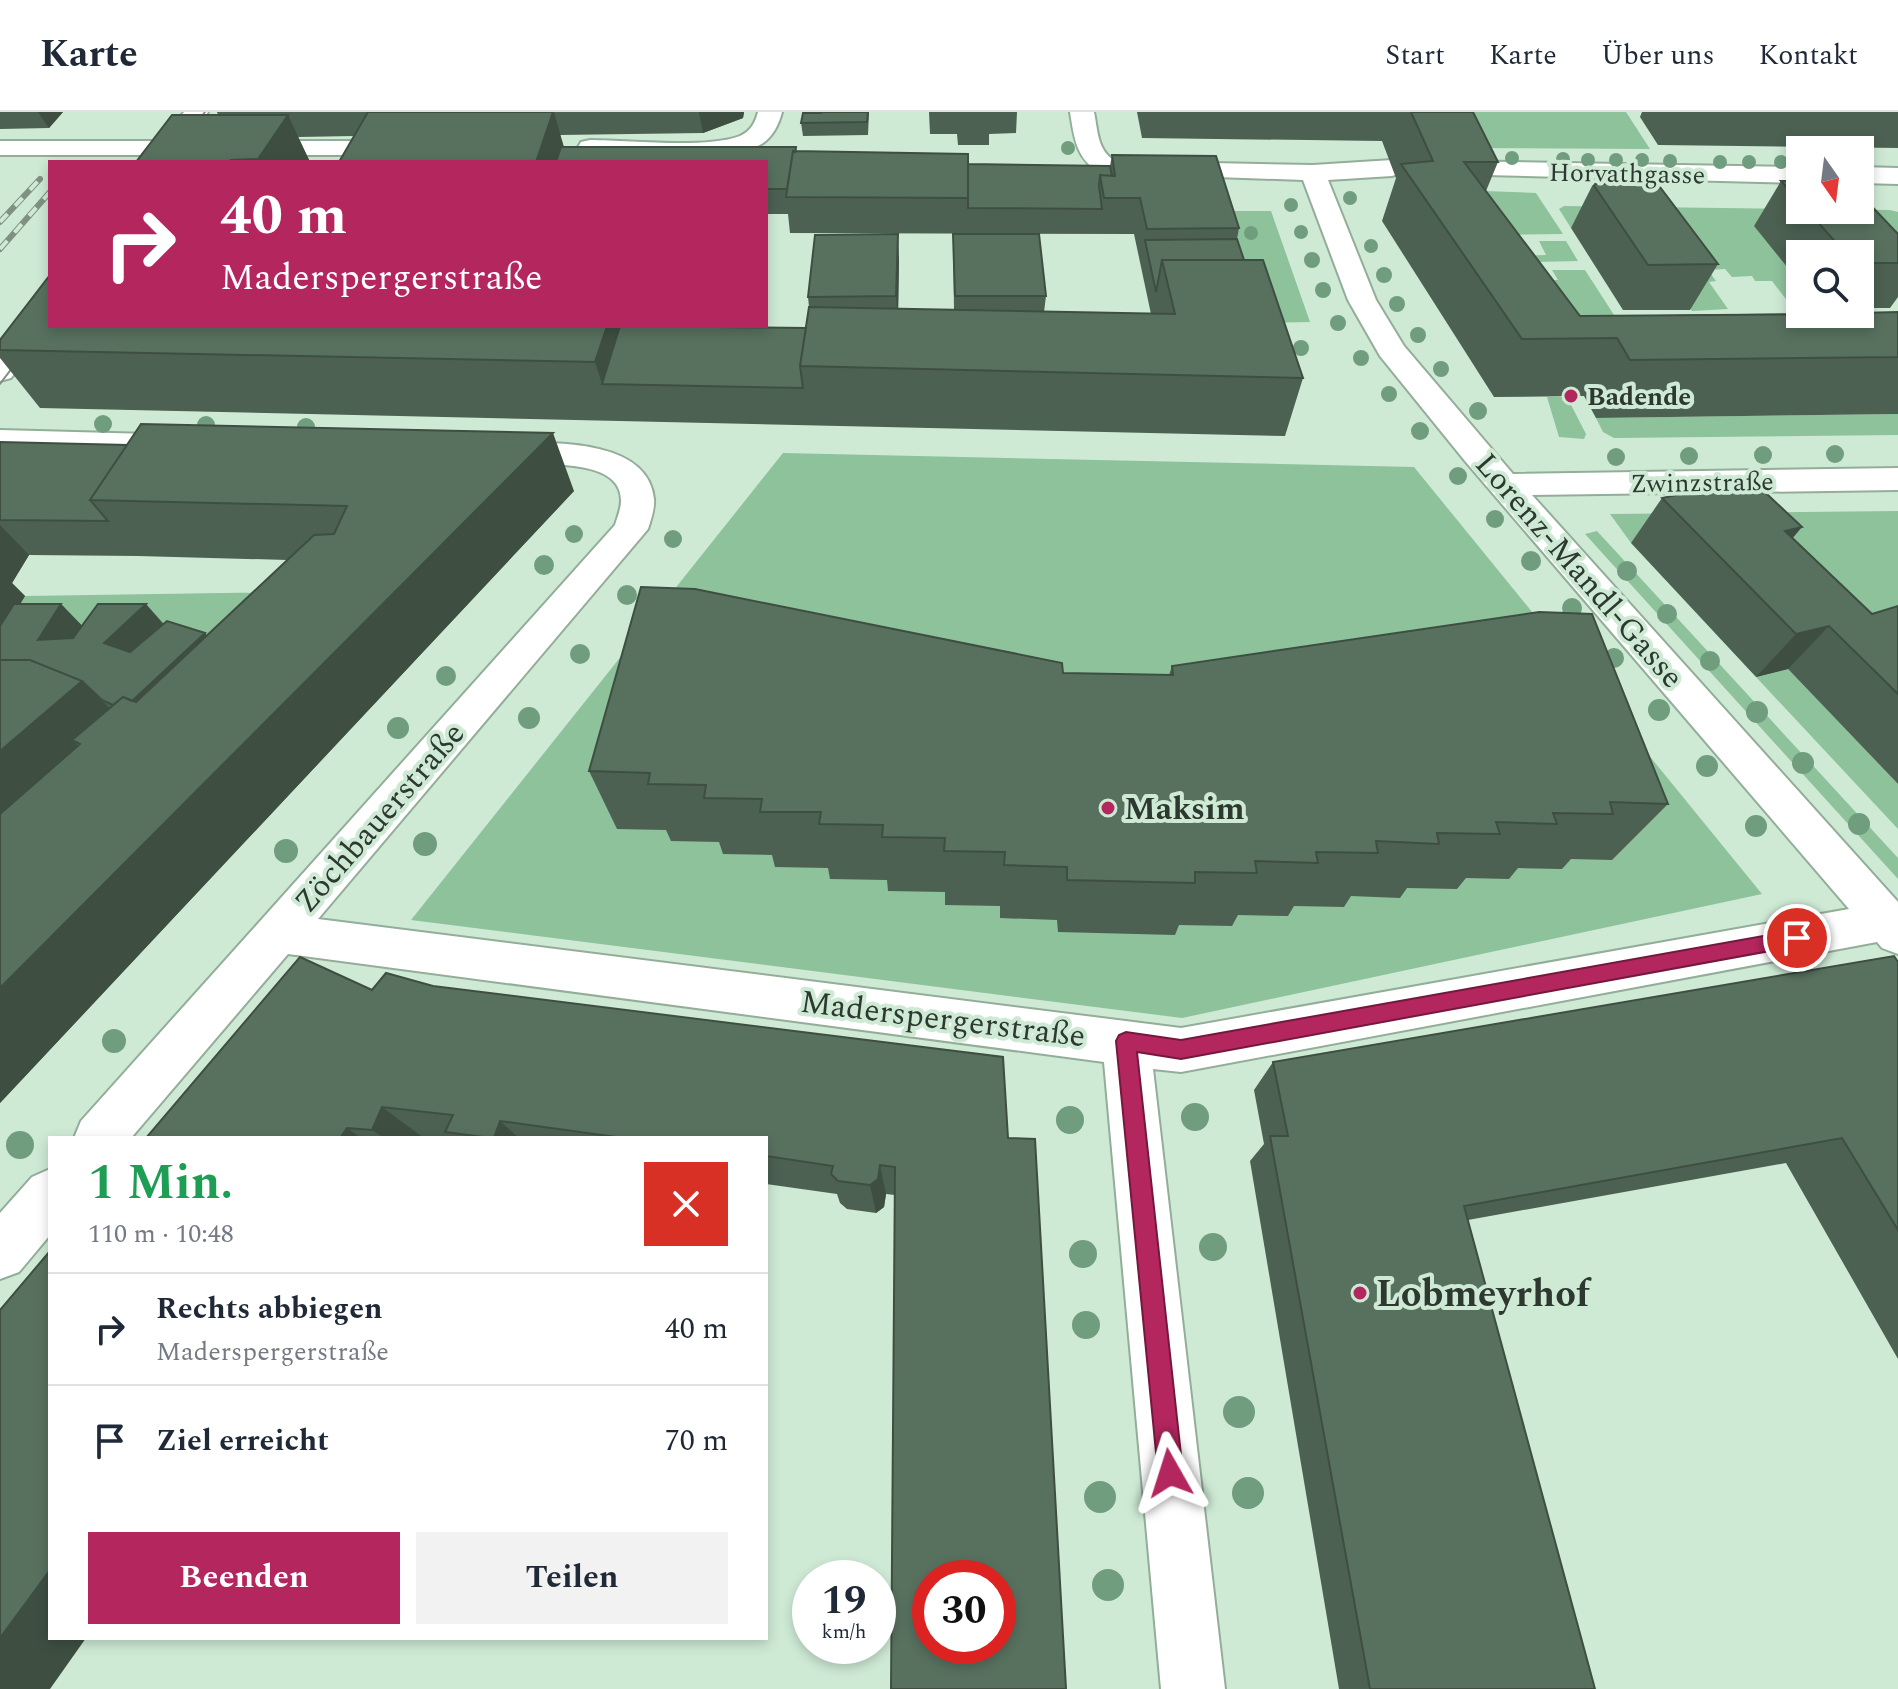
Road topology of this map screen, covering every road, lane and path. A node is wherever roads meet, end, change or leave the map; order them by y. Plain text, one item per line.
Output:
1 (196, 112) edge
2 (770, 112) edge
3 (1082, 112) edge
4 (564, 147) edge
5 (0, 148) edge
6 (424, 148) edge
7 (164, 155) edge
8 (1392, 168) dead end
9 (1454, 169) edge
10 (1313, 173) junction
11 (1786, 175) edge
12 (1874, 175) edge
13 (1898, 176) edge
14 (48, 309) edge
15 (0, 372) edge
16 (0, 440) edge
17 (222, 446) edge
18 (475, 453) edge
19 (1898, 479) edge
20 (1506, 485) junction
21 (1893, 928) edge
22 (277, 933) junction
23 (1126, 1041) junction
24 (101, 1136) edge
25 (48, 1197) edge
26 (0, 1253) edge
27 (1193, 1689) edge

1 - 7 street
2 - 4 street
3 - 10 street
5 - 7 street
6 - 7 street
8 - 10 street
9 - 11 street, Horvathgasse
10 - 20 street, Lorenz-Mandl-Gasse
12 - 13 street
14 - 15 street
16 - 17 street
18 - 22 street, Zöchbauerstraße
19 - 20 street, Zwinzstraße
20 - 21 street, Lorenz-Mandl-Gasse
21 - 23 street, Maderspergerstraße
22 - 23 street, Maderspergerstraße
22 - 24 street, Zöchbauerstraße
23 - 27 street
25 - 26 street

